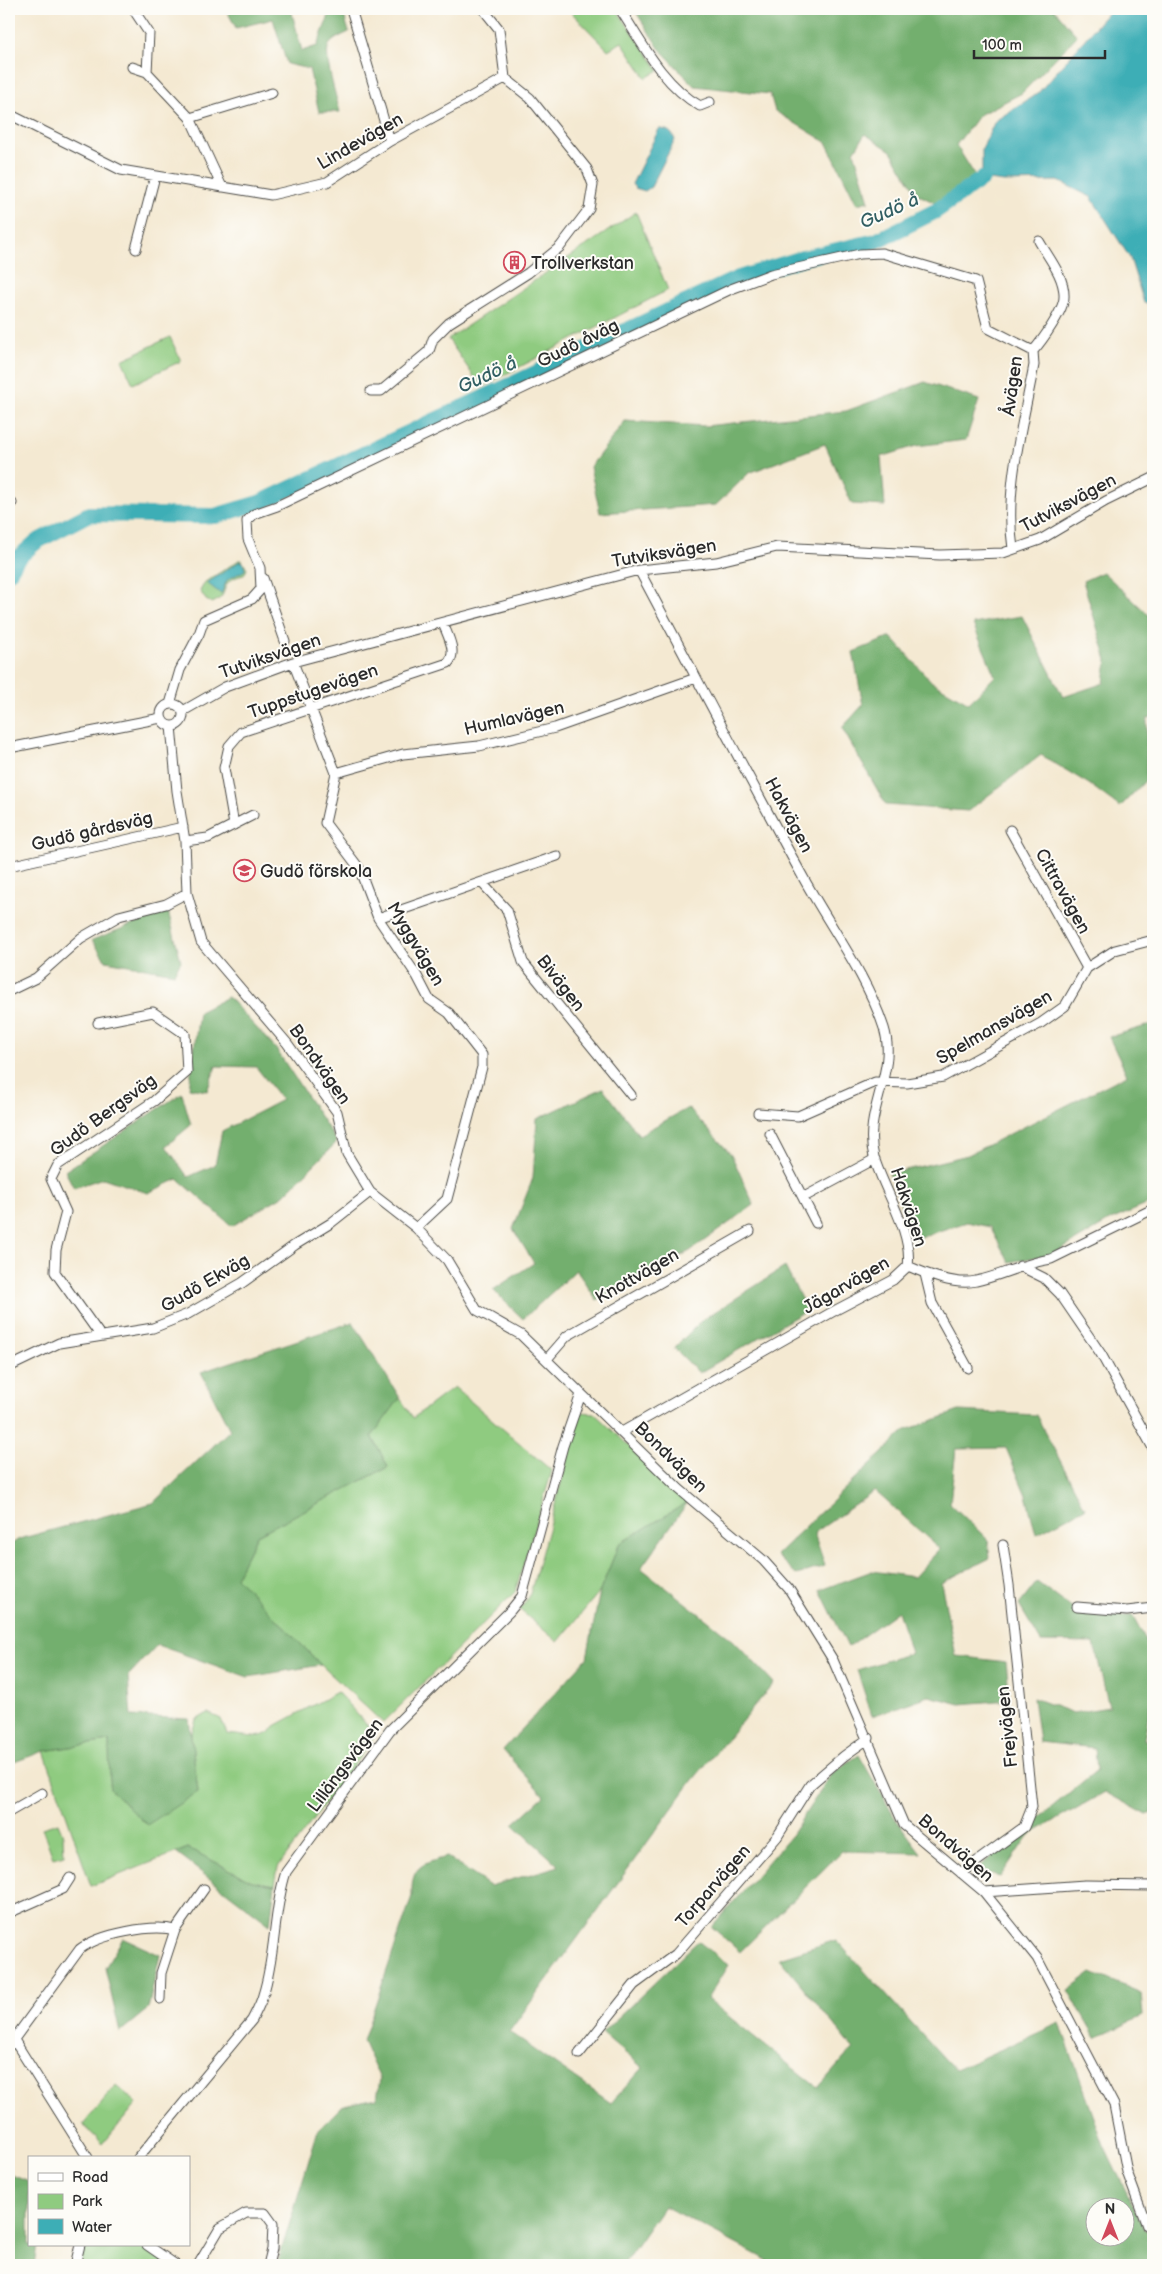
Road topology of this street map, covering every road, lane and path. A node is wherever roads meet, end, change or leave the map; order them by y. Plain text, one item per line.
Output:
1 (133, 9) edge
2 (351, 9) edge
3 (483, 9) edge
4 (620, 9) edge
5 (132, 67) dead end
6 (147, 72) junction
7 (506, 78) junction
8 (272, 93) dead end
9 (710, 102) dead end
10 (9, 114) edge
11 (190, 118) junction
12 (390, 141) junction
13 (155, 176) junction
14 (222, 187) junction
15 (1039, 241) dead end
16 (136, 249) dead end
17 (1033, 351) junction
18 (371, 391) dead end
19 (1153, 478) edge
20 (1014, 549) junction
21 (260, 568) junction
22 (639, 570) junction
23 (443, 623) junction
24 (285, 641) dead end
25 (293, 662) junction
26 (696, 678) junction
27 (170, 704) junction
28 (310, 708) junction
29 (182, 711) junction
30 (161, 718) junction
31 (171, 726) junction
32 (9, 748) edge
33 (336, 773) junction
34 (253, 815) dead end
35 (234, 825) junction
36 (182, 828) junction
37 (1010, 830) dead end
38 (185, 841) junction
39 (557, 856) dead end
40 (9, 866) edge
41 (482, 883) junction
42 (187, 893) junction
43 (378, 918) junction
44 (1153, 940) edge
45 (1087, 968) junction
46 (9, 990) edge
47 (98, 1023) dead end
48 (884, 1081) junction
49 (631, 1095) dead end
50 (758, 1113) dead end
51 (770, 1134) dead end
52 (875, 1159) junction
53 (370, 1192) junction
54 (804, 1197) junction
55 (1153, 1209) edge
56 (816, 1223) dead end
57 (416, 1228) junction
58 (750, 1231) dead end
59 (908, 1266) junction
60 (1020, 1266) junction
61 (926, 1274) junction
62 (100, 1335) junction
63 (547, 1359) junction
64 (9, 1367) edge
65 (968, 1368) dead end
66 (581, 1394) junction
67 (622, 1432) junction
68 (1153, 1448) edge
69 (1003, 1545) dead end
70 (1076, 1607) dead end
71 (1153, 1608) edge
72 (869, 1738) junction
73 (42, 1792) dead end
74 (9, 1812) edge
75 (960, 1873) junction
76 (70, 1878) dead end
77 (1153, 1886) edge
78 (204, 1889) dead end
79 (984, 1892) junction
80 (9, 1913) edge
81 (175, 1930) junction
82 (160, 1999) dead end
83 (10, 2039) edge
84 (580, 2054) dead end
85 (87, 2156) edge
86 (140, 2156) edge
87 (1153, 2229) edge
88 (80, 2246) edge
89 (148, 2246) edge
90 (74, 2265) edge
91 (176, 2265) edge
92 (198, 2265) edge
93 (268, 2265) edge

1 - 6 street
2 - 12 street
3 - 7 street
4 - 9 street
5 - 6 street
6 - 11 street
7 - 12 street, Lindevägen
7 - 18 street
8 - 11 street
10 - 13 street, Lindevägen
11 - 14 street
12 - 14 street, Lindevägen
13 - 14 street, Lindevägen
13 - 16 street
15 - 17 street, Åvägen
17 - 20 street, Åvägen
17 - 21 street, Gudö åväg
19 - 20 street, Tutviksvägen
20 - 22 street, Tutviksvägen
21 - 24 street
21 - 27 street, Gudö åväg
22 - 23 street, Tutviksvägen
22 - 26 street, Hakvägen
23 - 25 street, Tutviksvägen
23 - 28 street, Tuppstugevägen
25 - 28 street
25 - 29 street, Tutviksvägen
26 - 33 street, Humlavägen
26 - 48 street, Hakvägen
27 - 29 street
27 - 30 street
28 - 33 street
28 - 35 street, Tuppstugevägen
29 - 31 street
30 - 31 street
30 - 32 street
31 - 36 street, Bondvägen
33 - 43 street, Myggvägen
34 - 35 street
35 - 38 street
36 - 38 street, Bondvägen
36 - 40 street, Gudö gårdsväg
37 - 45 street, Cittravägen
38 - 42 street, Bondvägen
39 - 41 street
41 - 43 street
41 - 49 street, Bivägen
42 - 46 street
42 - 53 street, Bondvägen
43 - 57 street, Myggvägen
44 - 45 street, Spelmansvägen
45 - 48 street, Spelmansvägen
47 - 62 street, Gudö Bergsväg
48 - 50 street
48 - 52 street, Hakvägen
51 - 54 street
52 - 54 street, Hakvägen
52 - 59 street, Hakvägen
53 - 57 street, Bondvägen
53 - 62 street, Gudö Ekväg
54 - 56 street
55 - 60 street, Jägarvägen
57 - 63 street, Bondvägen
58 - 63 street, Knottvägen
59 - 61 street, Jägarvägen
59 - 67 street, Jägarvägen
60 - 61 street, Jägarvägen
60 - 68 street
61 - 65 street
62 - 64 street, Gudö Ekväg
63 - 66 street, Bondvägen
66 - 67 street, Bondvägen
66 - 86 street, Lillängsvägen
67 - 72 street, Bondvägen
69 - 75 street, Frejvägen
70 - 71 street
72 - 75 street, Bondvägen
72 - 84 street, Torparvägen
73 - 74 street
75 - 79 street, Bondvägen
76 - 80 street
77 - 79 street
78 - 81 street
79 - 87 street, Bondvägen
81 - 82 street
81 - 83 street
83 - 85 street
88 - 90 street
89 - 91 street
92 - 93 street

